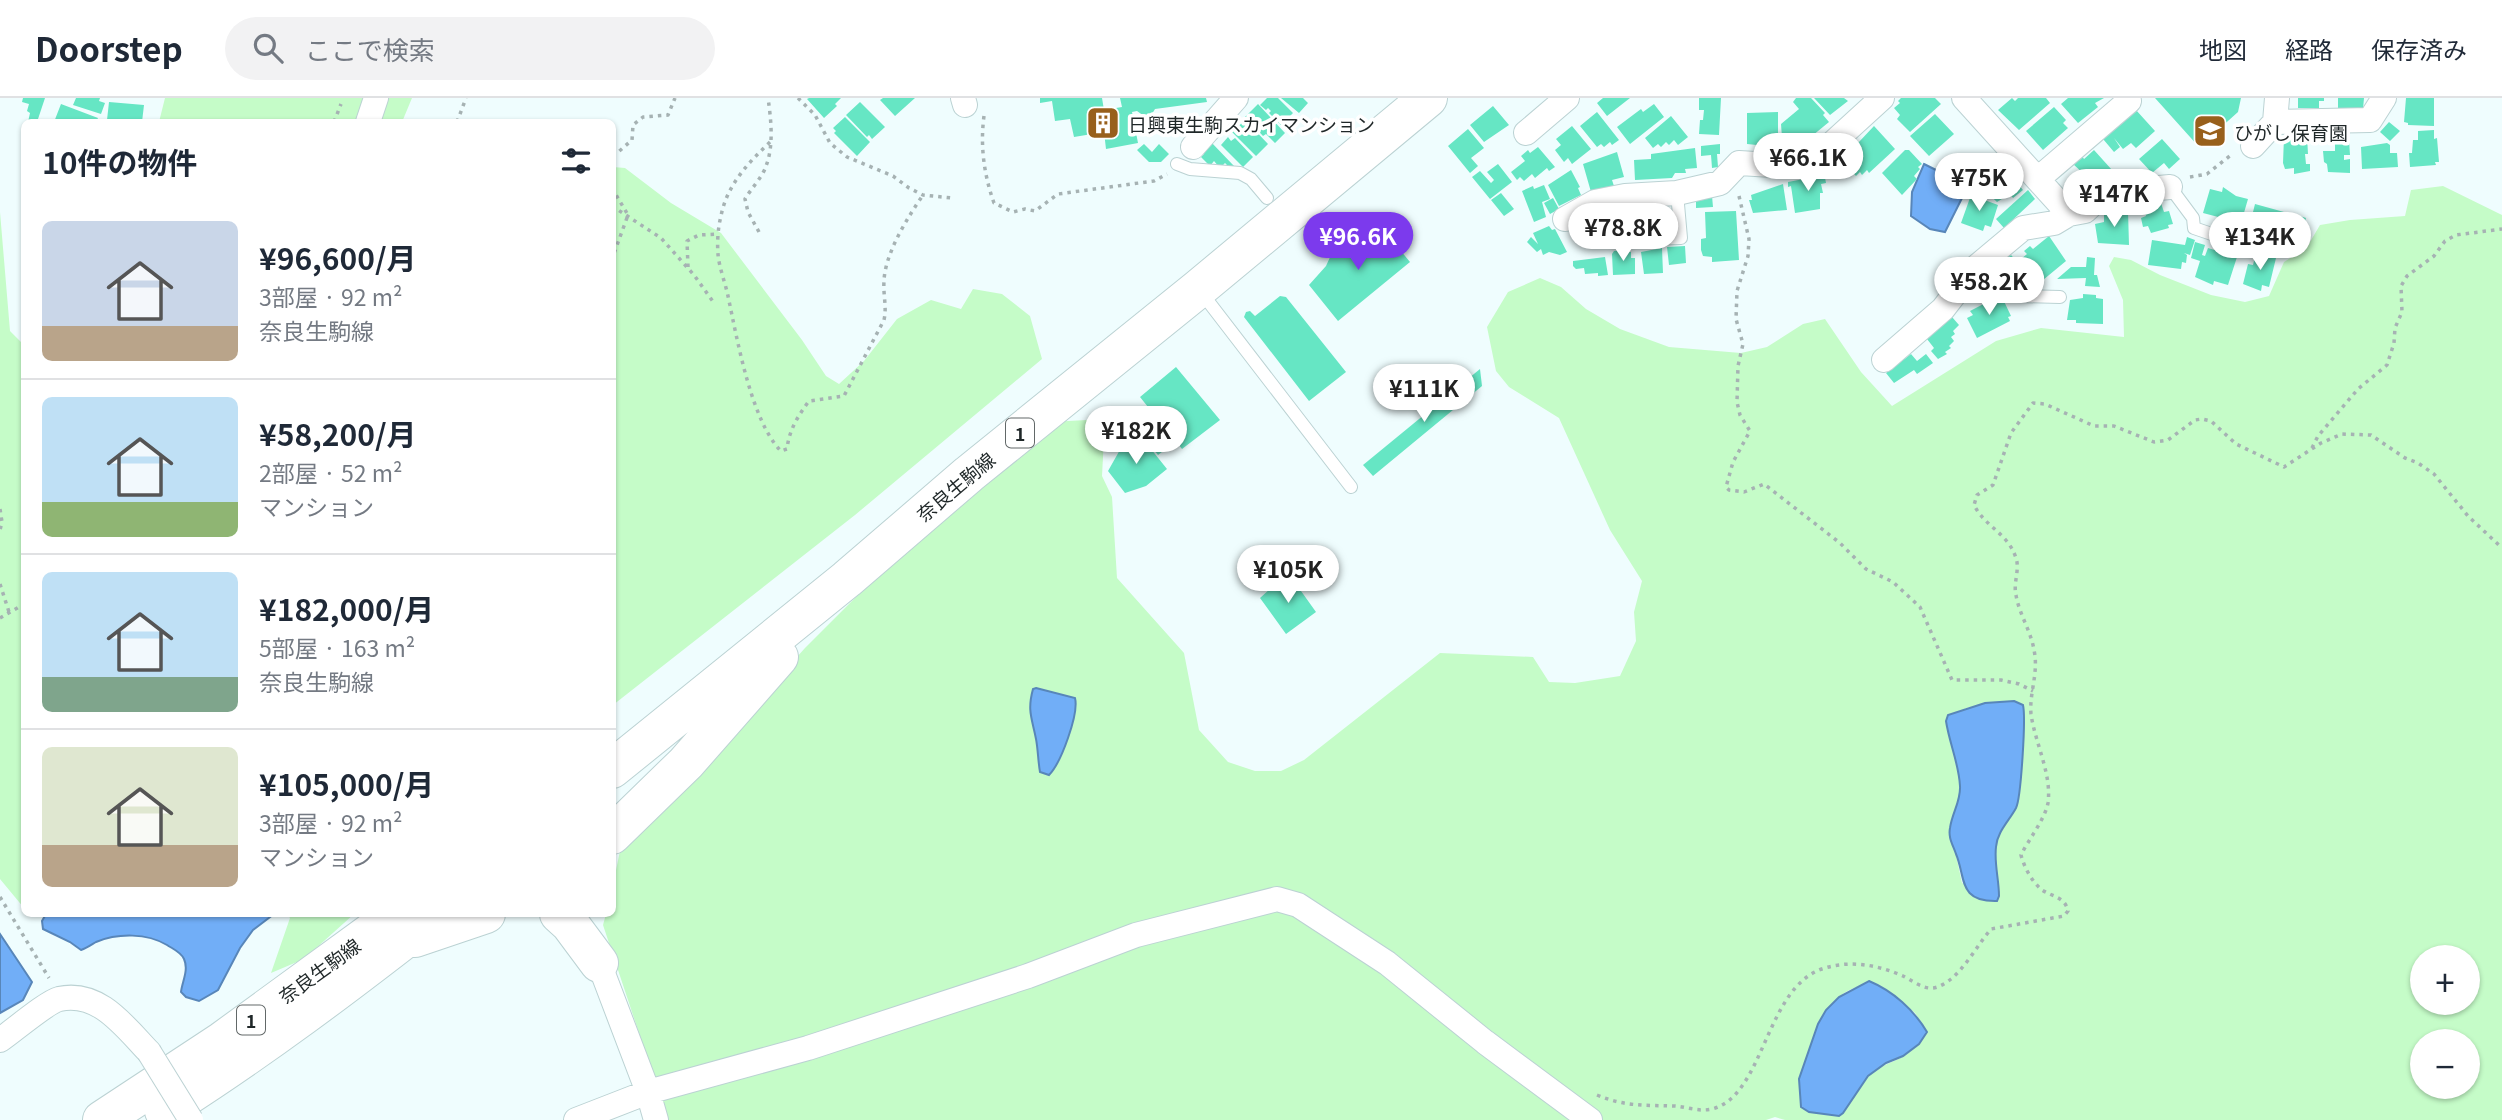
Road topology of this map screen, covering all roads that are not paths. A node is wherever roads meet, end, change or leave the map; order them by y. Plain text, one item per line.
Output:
1 (376, 98) edge
2 (1236, 98) edge
3 (1388, 98) edge
4 (1428, 98) edge
5 (1567, 98) edge
6 (1882, 98) edge
7 (1964, 98) edge
8 (2127, 98) edge
9 (2384, 98) edge
10 (2276, 110) edge
11 (369, 119) edge
12 (1526, 133) dead end
13 (2253, 146) road end
14 (1185, 155) joint
15 (2039, 178) junction
16 (2170, 187) joint
17 (1677, 193) junction
18 (1267, 198) junction
19 (2069, 214) junction
20 (1565, 219) dead end
21 (1617, 240) dead end
22 (2235, 242) dead end
23 (1974, 269) junction
24 (1198, 289) junction
25 (2060, 297) dead end
26 (1884, 360) dead end
27 (1351, 487) dead end
28 (846, 579) junction
29 (616, 738) edge
30 (616, 766) edge
31 (616, 831) edge
32 (429, 917) edge
33 (468, 917) edge
34 (562, 917) edge
35 (589, 917) edge
36 (398, 929) edge
37 (599, 963) junction
38 (0, 1040) edge
39 (648, 1092) junction
40 (102, 1120) edge
41 (149, 1120) edge
42 (191, 1120) edge
43 (576, 1120) edge
44 (656, 1120) edge
45 (1590, 1120) edge

1 - 11 street
2 - 14 street
3 - 18 main road, 奈良生駒線 / 1
4 - 24 main road, 奈良生駒線 / 1
5 - 12 street
6 - 17 street
7 - 15 street
8 - 15 street
9 - 10 street
10 - 13 street
14 - 18 lane
15 - 19 street
16 - 19 street
16 - 22 lane
17 - 20 street
17 - 21 lane
18 - 29 main road, 奈良生駒線 / 1
19 - 23 street
23 - 25 lane
23 - 26 street
24 - 27 lane
24 - 28 main road, 奈良生駒線 / 1
28 - 30 main road, 奈良生駒線 / 1
28 - 31 main road
32 - 36 main road, 奈良生駒線 / 1
33 - 36 main road
34 - 37 main road
35 - 37 main road
36 - 40 main road, 奈良生駒線 / 1
36 - 41 main road, 奈良生駒線 / 1
37 - 39 street
38 - 42 street, bridge
39 - 43 street
39 - 44 street
39 - 45 street

